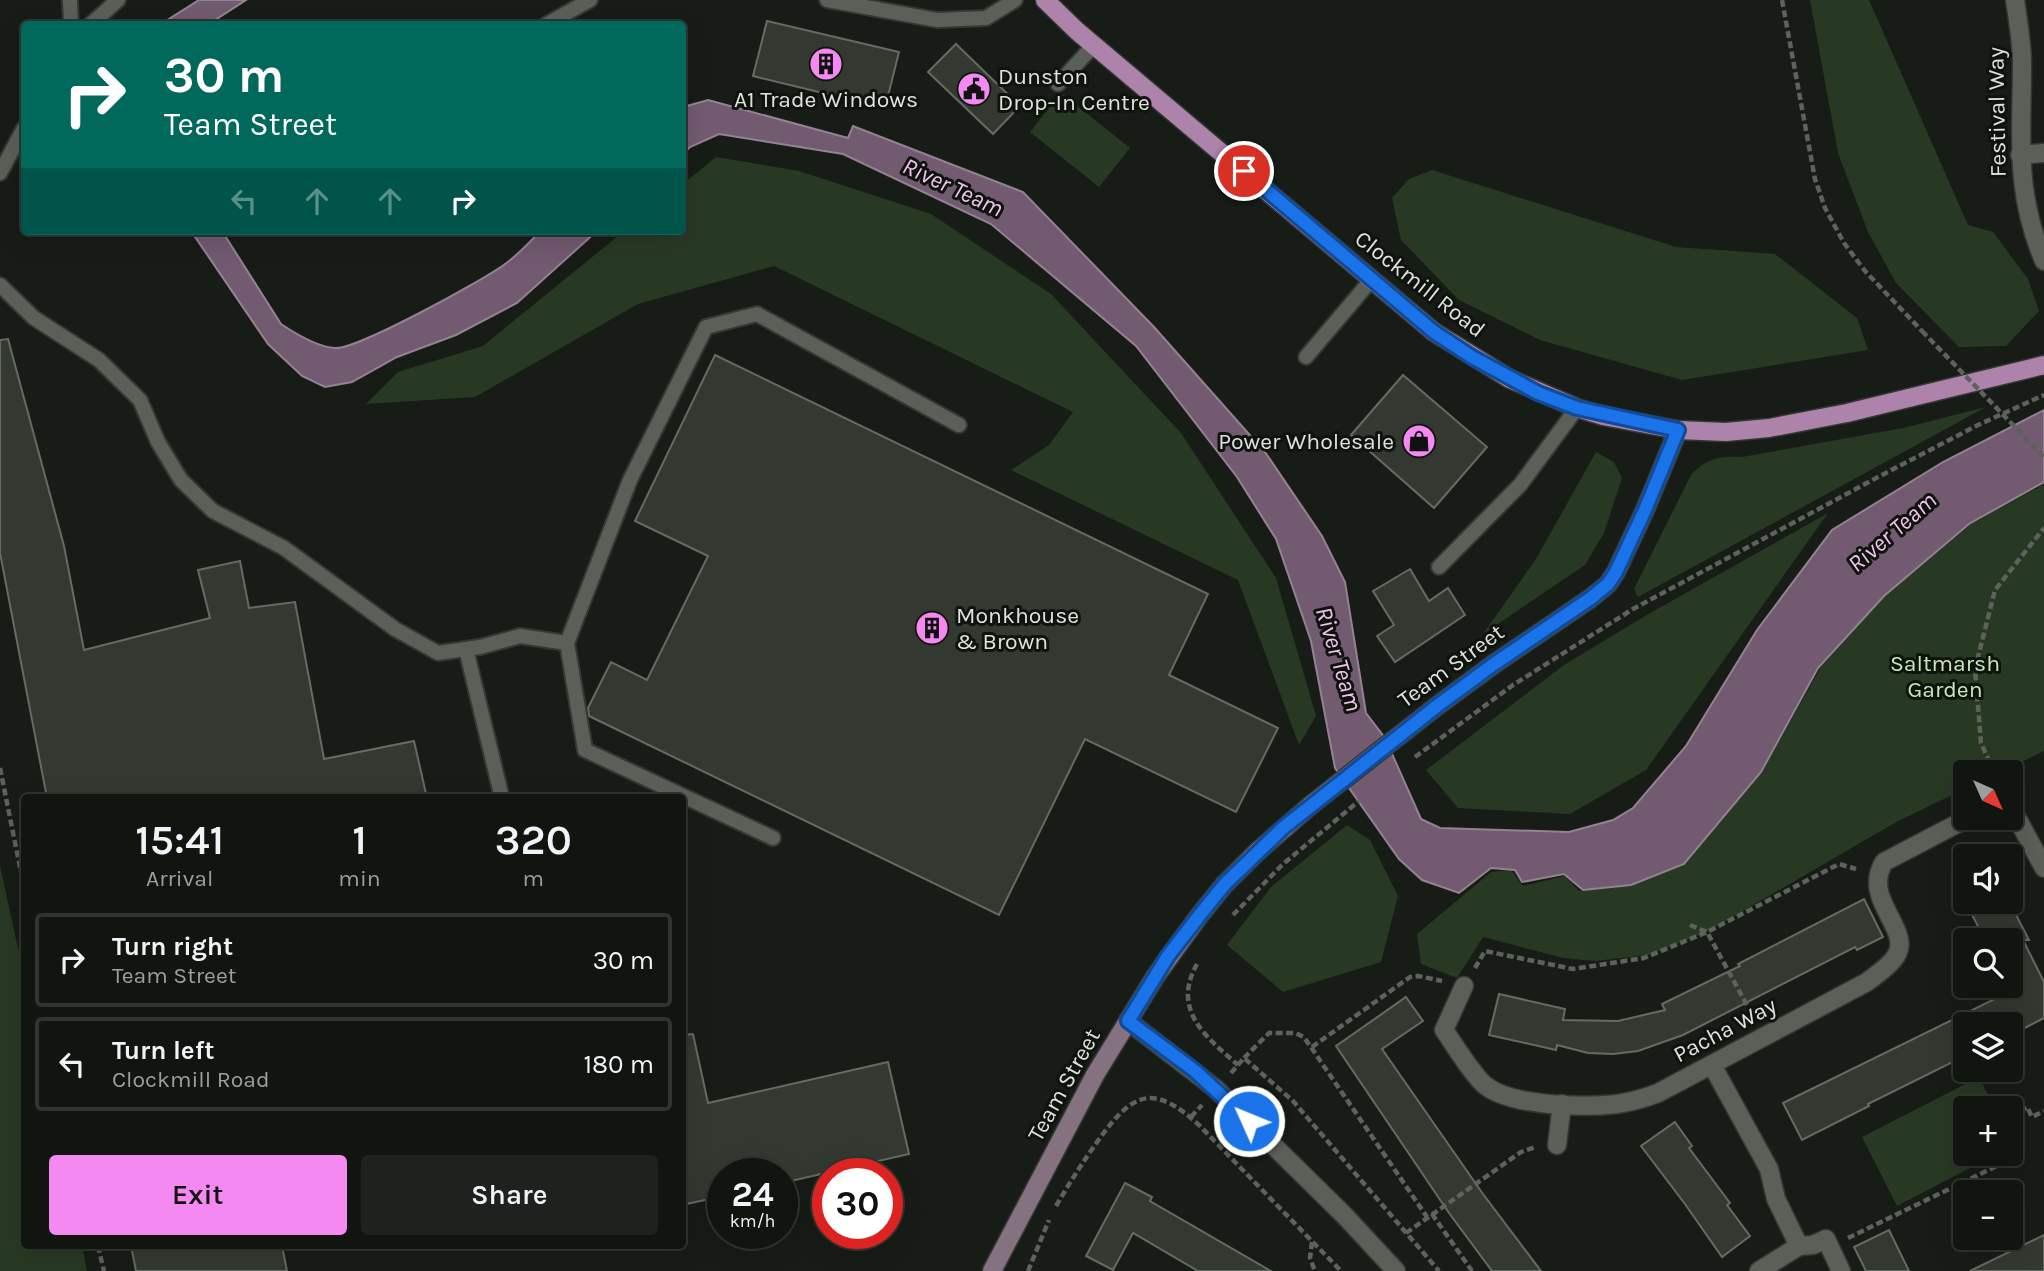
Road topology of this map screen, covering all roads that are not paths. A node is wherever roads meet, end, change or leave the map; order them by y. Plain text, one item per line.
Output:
1 (70, 0) edge
2 (118, 0) edge
3 (590, 0) edge
4 (827, 0) edge
5 (1015, 0) edge
6 (1045, 0) edge
7 (2015, 0) edge
8 (71, 21) edge
9 (94, 21) edge
10 (552, 21) edge
11 (1094, 45) junction
12 (1058, 84) dead end
13 (21, 134) edge
14 (2044, 153) edge
15 (2020, 155) junction
16 (0, 173) edge
17 (2044, 261) edge
18 (1372, 279) junction
19 (0, 285) edge
20 (1306, 357) dead end
21 (2044, 365) edge
22 (1577, 408) junction
23 (960, 425) dead end
24 (1678, 430) junction
25 (1439, 567) dead end
26 (567, 643) junction
27 (466, 649) junction
28 (501, 794) edge
29 (679, 794) edge
30 (686, 797) edge
31 (1953, 826) edge
32 (2023, 829) edge
33 (773, 838) dead end
34 (2044, 868) edge
35 (1464, 986) road end
36 (1128, 1021) junction
37 (1712, 1065) junction
38 (1562, 1104) junction
39 (1557, 1145) road end
40 (1800, 1246) junction
41 (992, 1271) edge
42 (1396, 1271) edge
43 (1759, 1271) edge
44 (1841, 1271) edge

1 - 8 lane
2 - 9 lane
3 - 10 lane
4 - 5 lane
6 - 11 main road, Clockmill Road
7 - 15 street, Festival Way
11 - 12 lane
11 - 18 main road, Clockmill Road
13 - 16 lane
14 - 15 street
15 - 17 street, Festival Way
18 - 20 lane
18 - 22 main road, Clockmill Road
19 - 27 lane
21 - 24 main road, Clockmill Road
22 - 24 main road, Clockmill Road
22 - 25 lane
23 - 26 lane
24 - 36 street, Team Street
26 - 27 lane
26 - 29 lane
27 - 28 lane
30 - 33 lane
31 - 37 street, Pacha Way
32 - 34 street
35 - 38 street, Pacha Way
36 - 41 street, Team Street
36 - 42 street
37 - 38 street, Pacha Way
37 - 40 street
38 - 39 street
40 - 43 street
40 - 44 street

